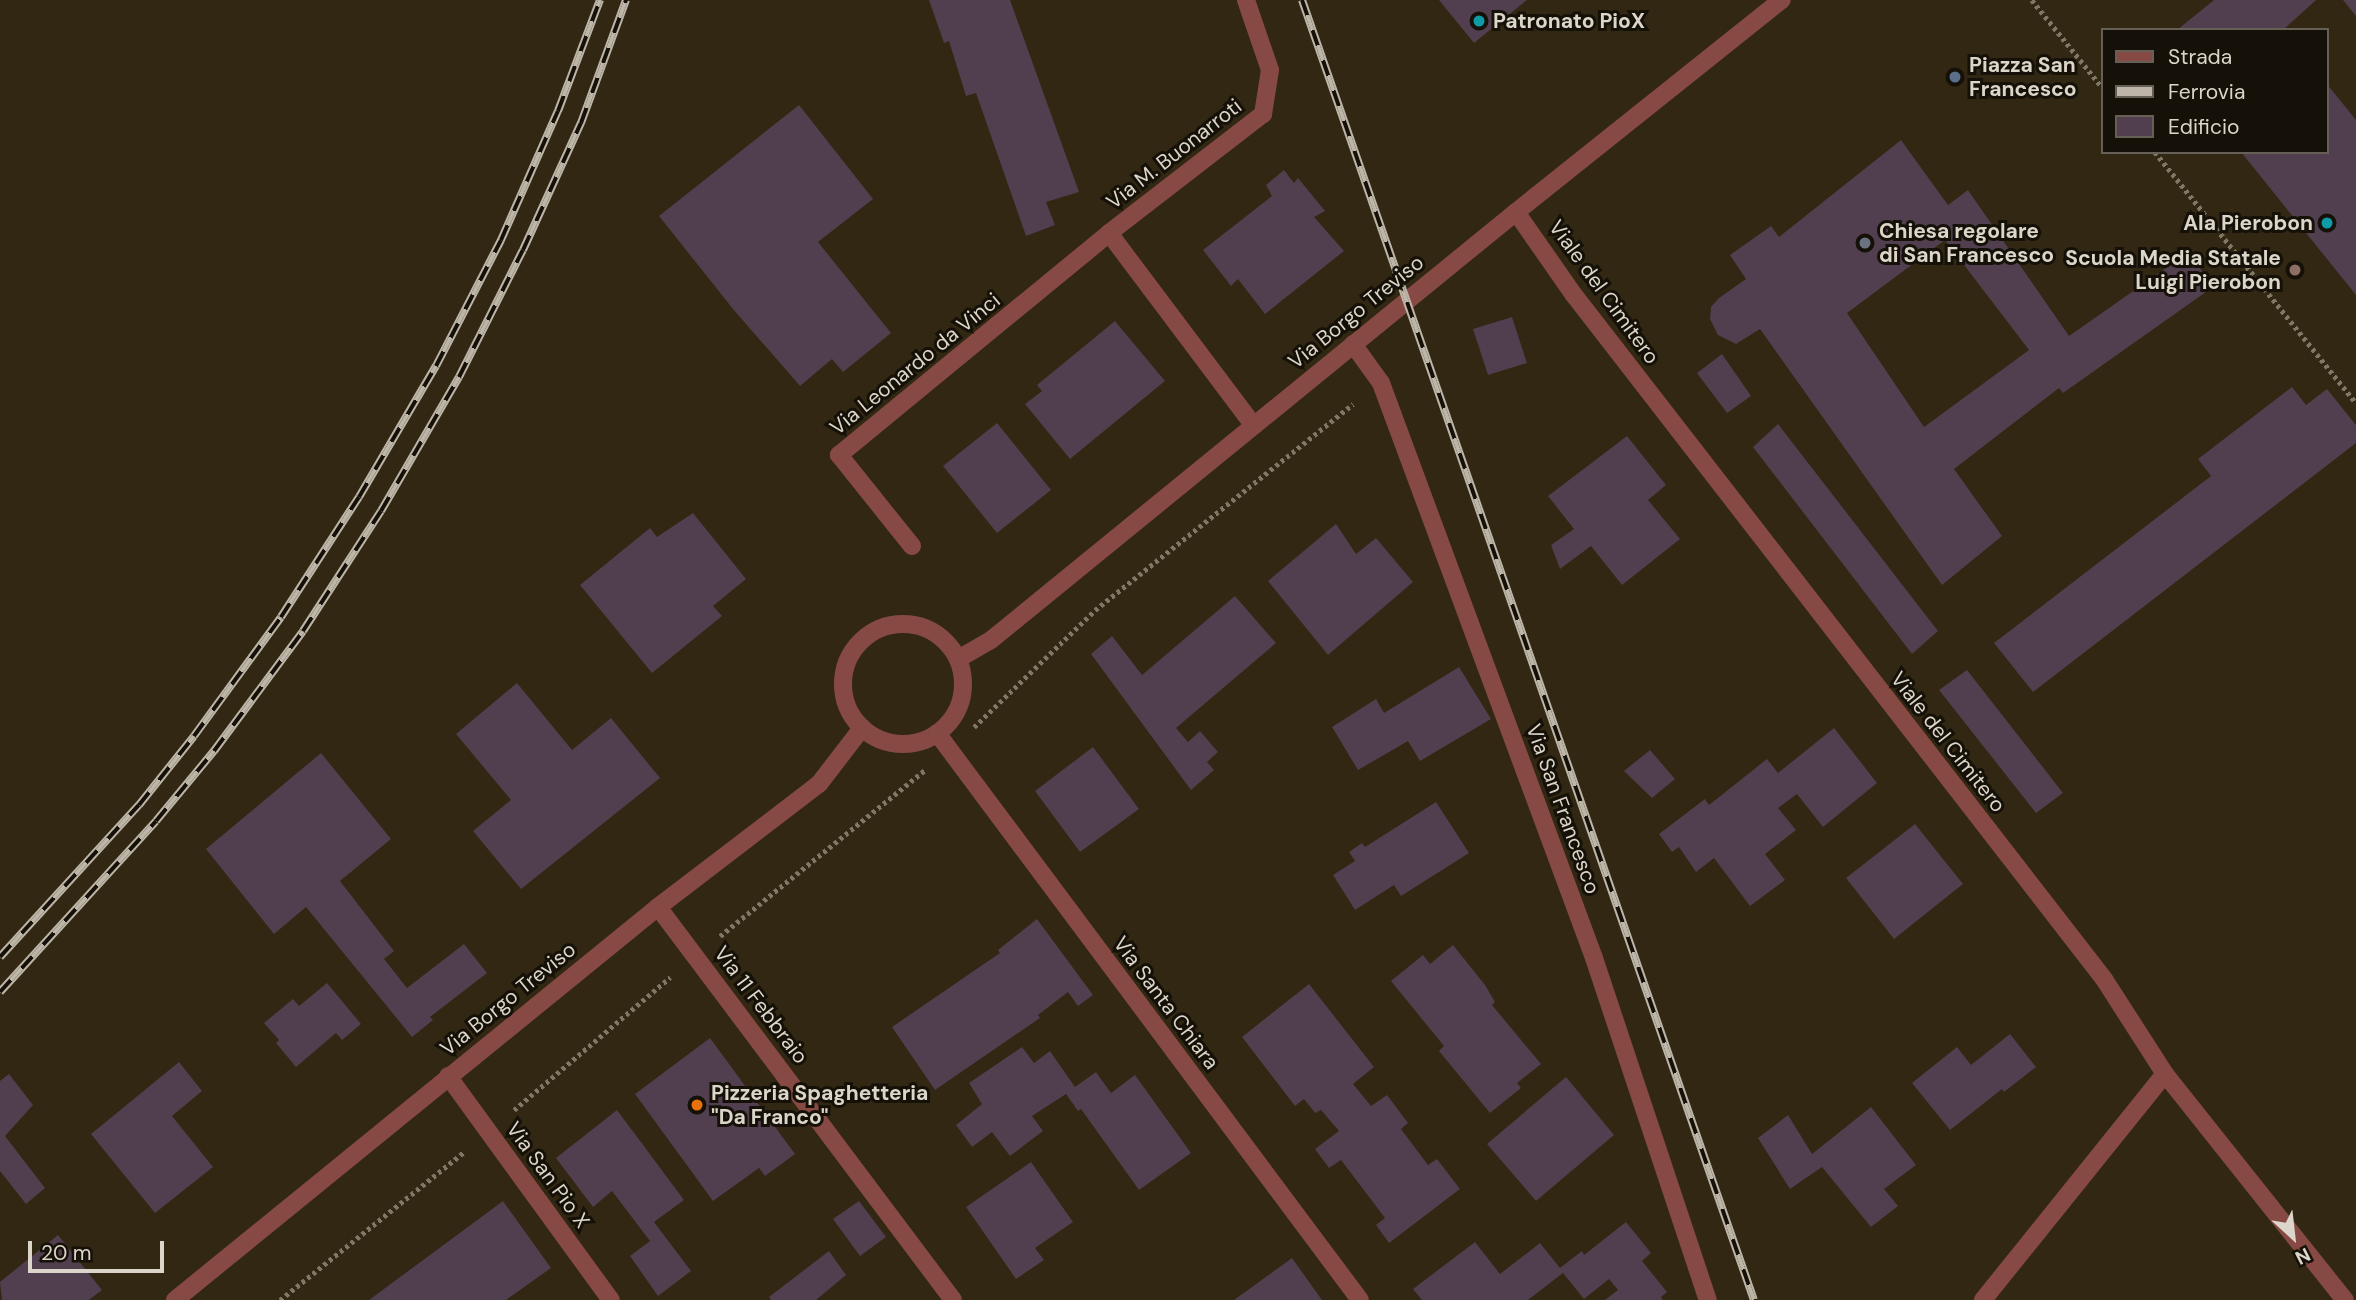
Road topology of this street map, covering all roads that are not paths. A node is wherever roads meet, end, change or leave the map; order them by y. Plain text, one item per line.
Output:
1 (1246, 0) edge
2 (1782, 0) edge
3 (1516, 212) junction
4 (1109, 233) junction
5 (1353, 344) junction
6 (1253, 425) junction
7 (912, 547) dead end
8 (958, 659) junction
9 (862, 728) junction
10 (937, 733) junction
11 (658, 907) junction
12 (2165, 1074) junction
13 (448, 1076) junction
14 (186, 1297) edge
15 (611, 1300) edge
16 (953, 1300) edge
17 (1360, 1300) edge
18 (1708, 1300) edge
19 (1983, 1300) edge
20 (2345, 1300) edge

1 - 4 street, Via M. Buonarroti
2 - 3 street, Via Borgo Treviso
3 - 5 street, Via Borgo Treviso
3 - 12 street, Viale del Cimitero
4 - 6 street, Via M. Buonarroti
4 - 7 street, Via Leonardo da Vinci
5 - 6 street, Via Borgo Treviso
5 - 18 street, Via San Francesco
6 - 8 street, Via Borgo Treviso
8 - 9 street
8 - 10 street
9 - 10 street
9 - 11 street, Via Borgo Treviso
10 - 17 street, Via Santa Chiara
11 - 13 street, Via Borgo Treviso
11 - 16 street, Via 11 Febbraio
12 - 19 street
12 - 20 street, Viale del Cimitero
13 - 14 street, Via Borgo Treviso
13 - 15 street, Via San Pio X

